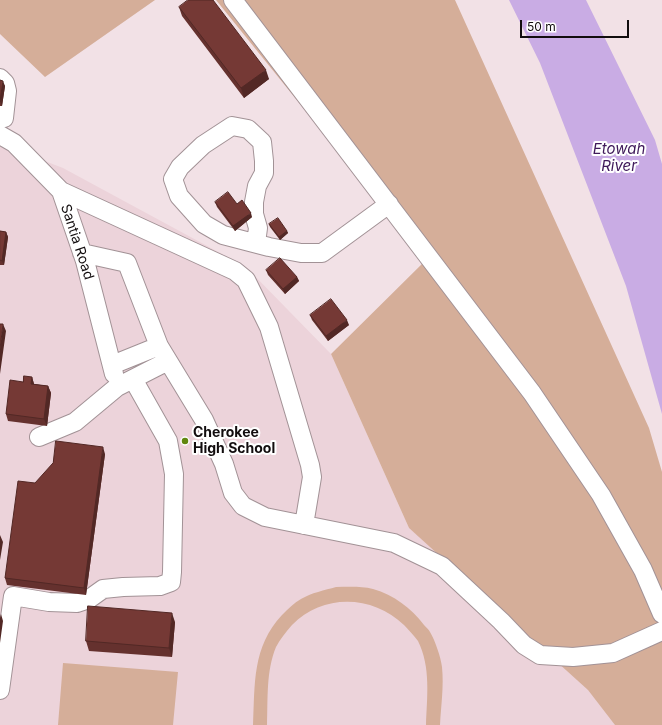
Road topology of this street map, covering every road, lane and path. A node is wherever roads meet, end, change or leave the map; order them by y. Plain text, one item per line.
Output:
1 (234, 0) edge
2 (0, 78) edge
3 (0, 119) edge
4 (0, 135) edge
5 (61, 191) junction
6 (389, 204) junction
7 (256, 243) junction
8 (82, 253) junction
9 (164, 354) junction
10 (133, 379) junction
11 (39, 437) dead end
12 (304, 525) junction
13 (662, 614) edge
14 (662, 631) edge
15 (0, 690) edge

1 - 6 street
2 - 3 street
4 - 5 street, Santia Road
5 - 8 street, Santia Road
5 - 12 street
6 - 7 street
6 - 13 street
7 - 7 street
8 - 9 street
8 - 9 street, Santia Road
9 - 10 street
9 - 12 street
10 - 11 street
10 - 15 street
12 - 14 street

